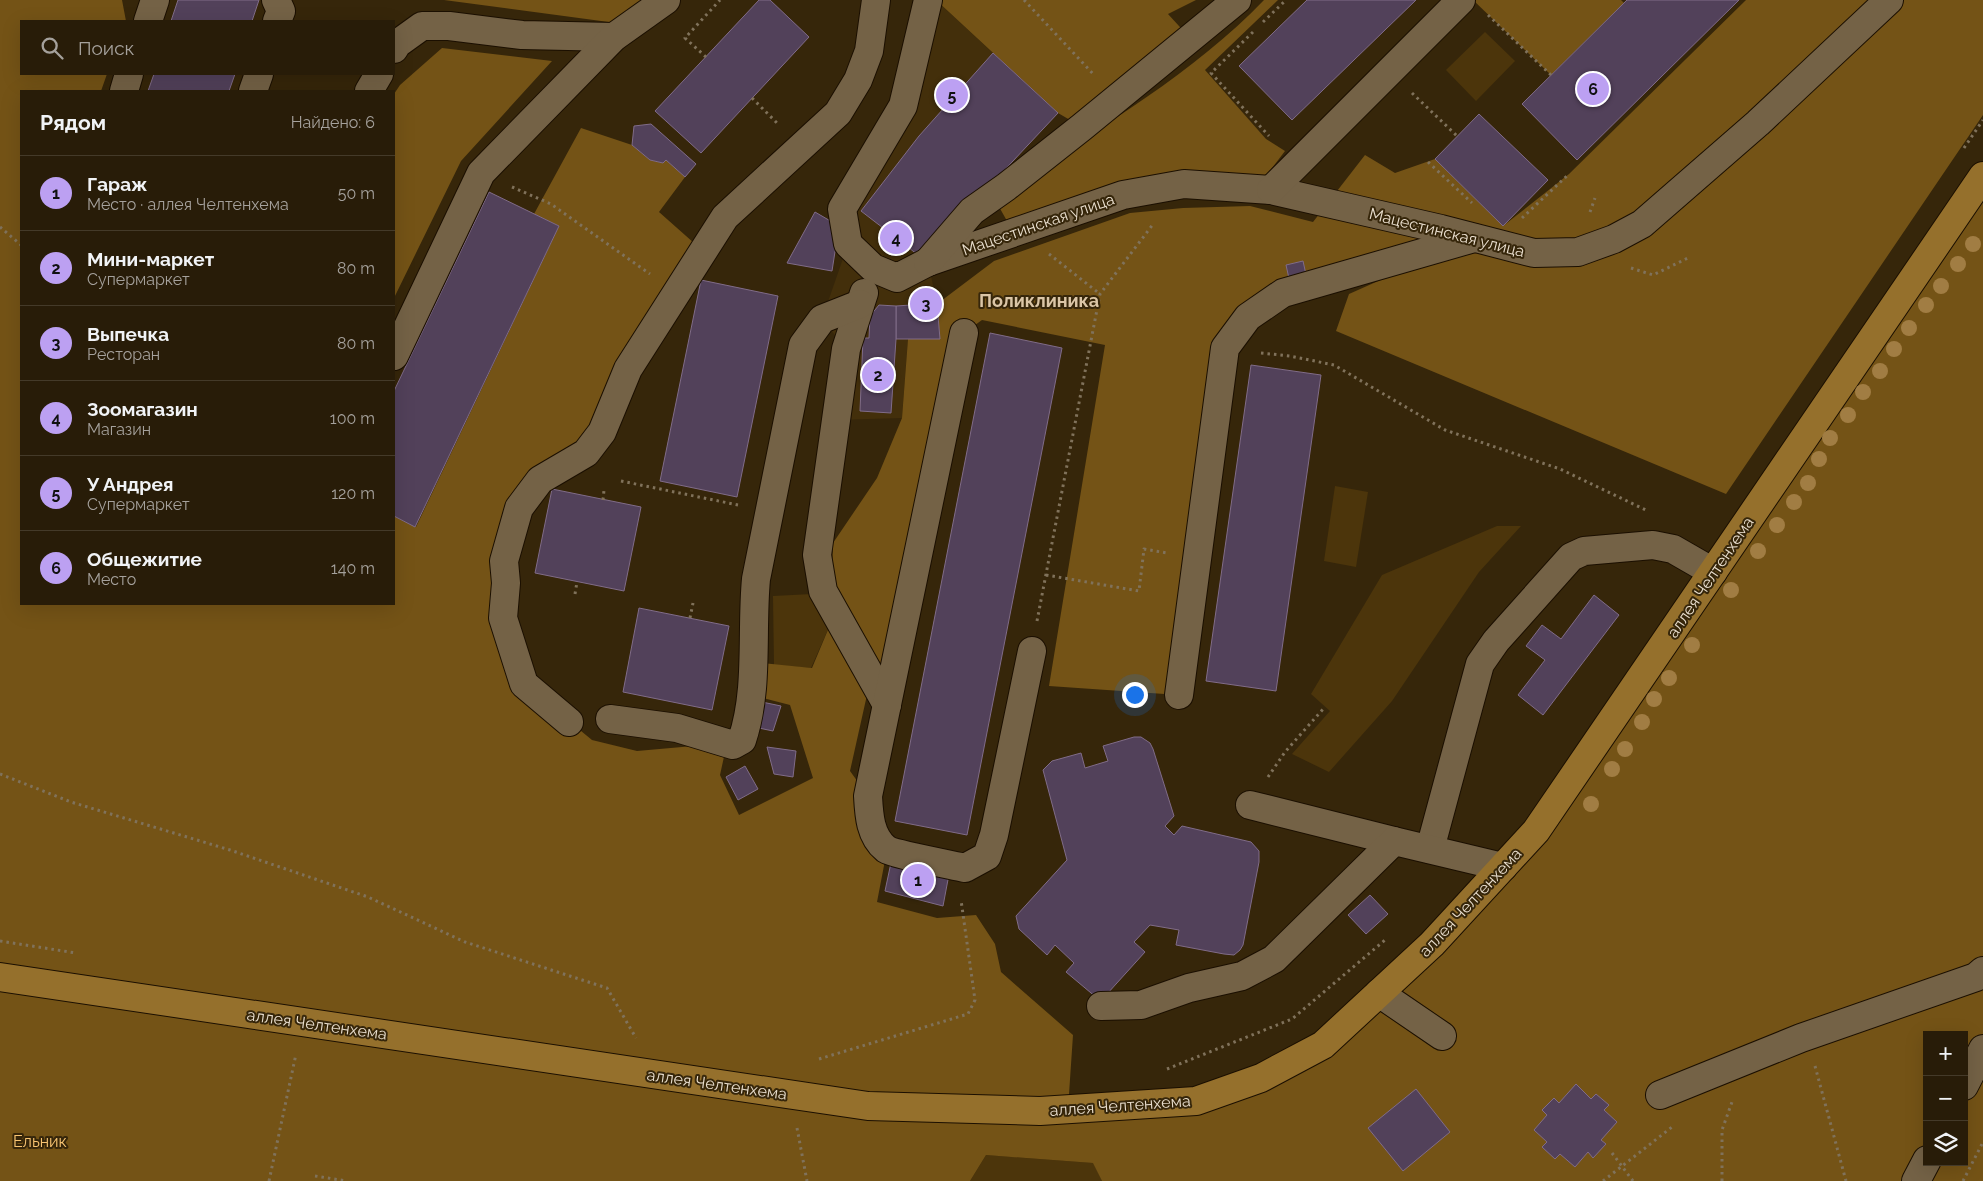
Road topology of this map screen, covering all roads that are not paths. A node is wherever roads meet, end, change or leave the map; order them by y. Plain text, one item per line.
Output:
1 (155, 0) edge
2 (276, 0) edge
3 (666, 0) edge
4 (876, 0) edge
5 (928, 0) edge
6 (1237, 0) edge
7 (1460, 0) edge
8 (1889, 0) edge
9 (148, 20) edge
10 (277, 20) edge
11 (614, 37) junction
12 (395, 47) edge
13 (130, 75) edge
14 (259, 75) edge
15 (378, 75) edge
16 (124, 90) edge
17 (253, 90) edge
18 (370, 90) edge
19 (1983, 176) edge
20 (1271, 190) junction
21 (1476, 238) junction
22 (928, 262) junction
23 (873, 268) junction
24 (860, 304) junction
25 (964, 333) dead end
26 (395, 354) edge
27 (1713, 572) junction
28 (1032, 651) road end
29 (1179, 695) dead end
30 (887, 705) junction
31 (610, 719) dead end
32 (569, 722) dead end
33 (1250, 805) road end
34 (1394, 840) junction
35 (1430, 849) junction
36 (1503, 867) junction
37 (1983, 972) edge
38 (0, 977) edge
39 (1379, 993) junction
40 (1101, 1006) dead end
41 (1442, 1036) dead end
42 (1983, 1049) edge
43 (1968, 1078) edge
44 (1660, 1095) dead end
45 (1924, 1166) edge
46 (1916, 1181) edge

1 - 9 street
2 - 10 street
3 - 11 street
4 - 32 street
5 - 23 street, Мацестинская улица
6 - 22 street, Мацестинская улица
7 - 20 street
8 - 21 street, Мацестинская улица
11 - 12 street
11 - 26 street
13 - 16 street
14 - 17 street
15 - 18 street
19 - 27 main road, аллея Челтенхема
20 - 21 street, Мацестинская улица
20 - 22 street, Мацестинская улица
21 - 29 street
22 - 23 street, Мацестинская улица
23 - 24 street
24 - 30 street
24 - 31 street
25 - 30 street
27 - 35 street
27 - 36 main road, аллея Челтенхема
28 - 30 street
33 - 34 street
34 - 35 street
34 - 40 street
35 - 36 street
36 - 39 main road, аллея Челтенхема
37 - 44 street
38 - 39 main road, аллея Челтенхема
39 - 41 street
42 - 43 street
45 - 46 street

